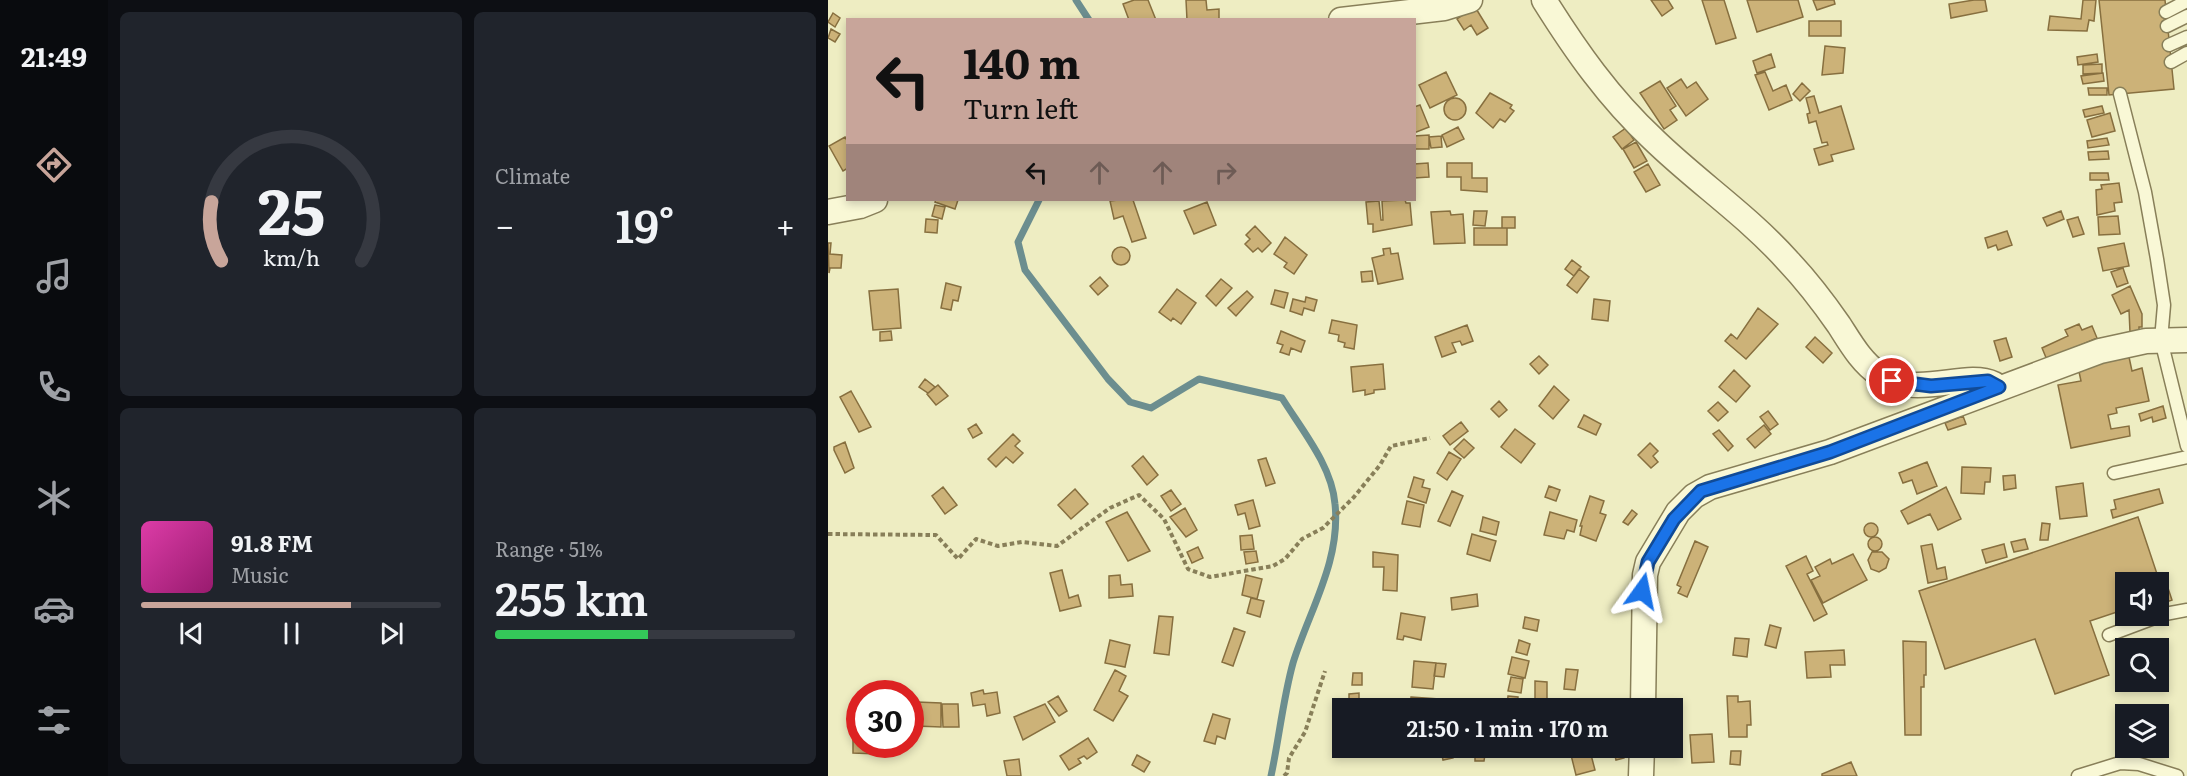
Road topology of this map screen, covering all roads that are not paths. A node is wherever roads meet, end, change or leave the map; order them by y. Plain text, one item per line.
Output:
1 (1470, 0) edge
2 (1544, 0) edge
3 (2187, 1) edge
4 (1416, 6) edge
5 (2166, 12) dead end
6 (2187, 16) edge
7 (1352, 18) edge
8 (2167, 26) dead end
9 (2187, 37) edge
10 (2169, 45) dead end
11 (2187, 53) edge
12 (2171, 62) dead end
13 (2121, 94) dead end
14 (872, 201) edge
15 (828, 212) edge
16 (2161, 340) junction
17 (2187, 340) edge
18 (1999, 387) junction
19 (2187, 446) edge
20 (2187, 457) edge
21 (2114, 473) dead end
22 (2187, 610) edge
23 (2109, 634) dead end
24 (1642, 698) edge
25 (1642, 758) edge
26 (1641, 776) edge
27 (2078, 776) edge
28 (2177, 776) edge

1 - 4 street
2 - 18 street
3 - 5 lane
4 - 7 street
6 - 8 lane
9 - 10 lane
11 - 12 lane
13 - 16 lane
14 - 15 street
16 - 17 street
16 - 18 street
16 - 19 lane
18 - 24 street
20 - 21 lane
22 - 23 lane
25 - 26 street
27 - 28 lane

